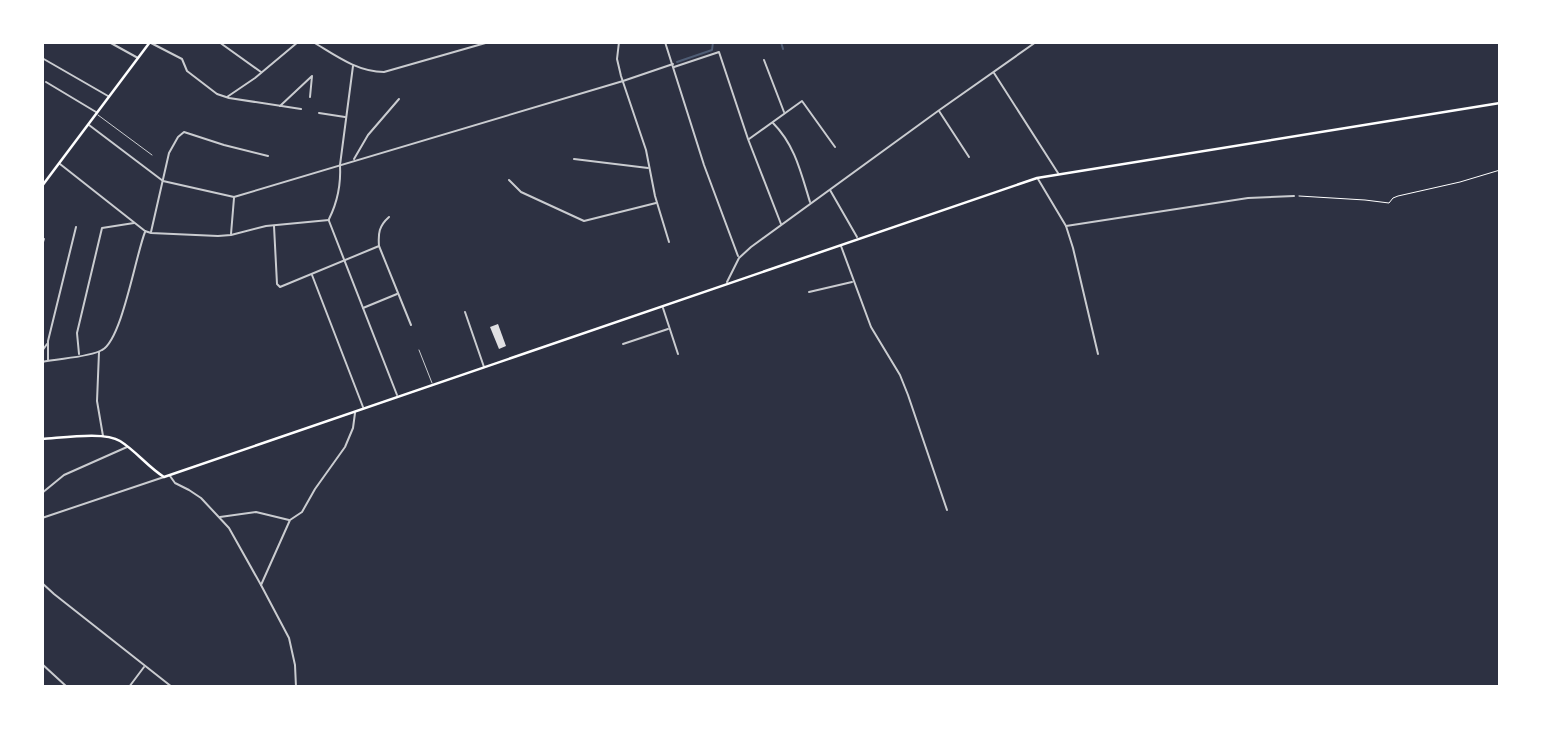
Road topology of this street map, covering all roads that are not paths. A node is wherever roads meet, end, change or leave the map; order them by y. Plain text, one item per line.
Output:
1 (109, 42) edge
2 (150, 42) edge
3 (219, 42) edge
4 (298, 42) edge
5 (313, 42) edge
6 (489, 42) edge
7 (619, 42) edge
8 (665, 42) edge
9 (1036, 42) edge
10 (42, 58) edge
11 (138, 58) junction
12 (764, 60) dead end
13 (353, 65) junction
14 (673, 66) junction
15 (262, 72) junction
16 (993, 72) junction
17 (623, 81) junction
18 (46, 82) dead end
19 (109, 97) junction
20 (310, 97) dead end
21 (226, 98) junction
22 (399, 99) dead end
23 (1500, 103) edge
24 (280, 106) junction
25 (301, 109) dead end
26 (938, 111) junction
27 (319, 113) dead end
28 (784, 113) junction
29 (96, 114) junction
30 (346, 117) junction
31 (772, 122) junction
32 (88, 125) junction
33 (748, 139) junction
34 (835, 147) dead end
35 (152, 155) dead end
36 (268, 156) dead end
37 (969, 157) dead end
38 (574, 159) dead end
39 (353, 161) junction
40 (59, 163) junction
41 (340, 165) junction
42 (649, 168) junction
43 (1058, 173) junction
44 (1037, 178) junction
45 (509, 180) dead end
46 (163, 181) junction
47 (42, 186) edge
48 (830, 190) junction
49 (1294, 196) road end
50 (234, 197) junction
51 (657, 203) junction
52 (810, 204) junction
53 (389, 217) dead end
54 (329, 220) junction
55 (134, 222) junction
56 (274, 225) junction
57 (781, 225) junction
58 (1066, 226) junction
59 (76, 227) dead end
60 (145, 231) junction
61 (151, 233) junction
62 (231, 235) junction
63 (44, 239) edge
64 (858, 239) junction
65 (669, 242) dead end
66 (42, 245) edge
67 (841, 245) junction
68 (379, 246) junction
69 (739, 258) junction
70 (344, 260) junction
71 (312, 274) junction
72 (854, 282) junction
73 (728, 284) junction
74 (809, 292) dead end
75 (398, 293) junction
76 (663, 306) junction
77 (363, 308) junction
78 (466, 312) dead end
79 (411, 325) dead end
80 (670, 328) junction
81 (42, 336) edge
82 (48, 342) junction
83 (622, 344) dead end
84 (419, 350) dead end
85 (42, 351) edge
86 (99, 351) junction
87 (678, 354) dead end
88 (1098, 354) dead end
89 (79, 355) junction
90 (48, 361) junction
91 (42, 362) edge
92 (484, 368) junction
93 (433, 385) junction
94 (397, 397) junction
95 (364, 409) junction
96 (355, 412) junction
97 (103, 436) junction
98 (42, 439) edge
99 (128, 447) junction
100 (170, 475) junction
101 (164, 477) junction
102 (42, 493) edge
103 (947, 510) dead end
104 (220, 517) junction
105 (42, 518) edge
106 (290, 520) junction
107 (42, 583) edge
108 (261, 585) junction
109 (42, 664) edge
110 (144, 666) junction
111 (67, 687) edge
112 (129, 687) edge
113 (172, 687) edge
114 (296, 687) edge

1 - 11 street
2 - 11 main road
2 - 21 street
3 - 15 street
4 - 15 street
5 - 13 street
6 - 13 street
7 - 17 street
8 - 14 street
9 - 16 street
10 - 19 street
11 - 19 main road
12 - 28 street
13 - 30 street
14 - 17 street
14 - 33 street
14 - 69 street
15 - 21 street
16 - 26 street
16 - 43 street
17 - 39 street
17 - 42 street
18 - 29 street
19 - 29 main road
20 - 24 street
21 - 24 street
22 - 39 street
23 - 43 main road
24 - 25 street
26 - 37 street
26 - 48 street
27 - 30 street
28 - 31 street
28 - 34 street
29 - 32 main road
29 - 35 lane
30 - 41 street
31 - 33 street
31 - 52 street
32 - 40 main road
32 - 46 street
33 - 57 street
36 - 46 street
38 - 42 street
39 - 41 street
40 - 47 main road
40 - 55 street
41 - 50 street
41 - 54 street
42 - 51 street
43 - 44 main road
44 - 58 street
44 - 64 main road
45 - 51 street
46 - 50 street
46 - 61 street
48 - 52 street
48 - 64 street
49 - 58 street
50 - 62 street
51 - 65 street
52 - 57 street
53 - 68 street
54 - 56 street
54 - 70 street
55 - 60 street
55 - 89 street
56 - 62 street
56 - 71 street
57 - 69 street
58 - 88 street
59 - 82 street
60 - 61 street
60 - 86 street
61 - 62 street
63 - 66 street
64 - 67 main road
67 - 72 street
67 - 73 main road
68 - 70 street
68 - 75 street
69 - 73 street
70 - 71 street
70 - 77 street
71 - 95 street
72 - 74 street
72 - 103 street
73 - 76 main road
75 - 77 street
75 - 79 street
76 - 80 street
76 - 92 main road
77 - 94 street
78 - 92 street
80 - 83 street
80 - 87 street
81 - 82 street
82 - 85 street
82 - 90 street
84 - 93 lane
86 - 89 street
86 - 97 street
89 - 90 street
90 - 91 street
92 - 93 main road
93 - 94 main road
94 - 95 main road
95 - 96 main road
96 - 100 main road
96 - 106 street
97 - 98 main road
97 - 99 main road
99 - 101 main road
99 - 102 street
100 - 101 main road
100 - 104 street
101 - 105 street
104 - 106 street
104 - 108 street
106 - 108 street
107 - 110 street
108 - 114 street
109 - 111 street
110 - 112 street
110 - 113 street

